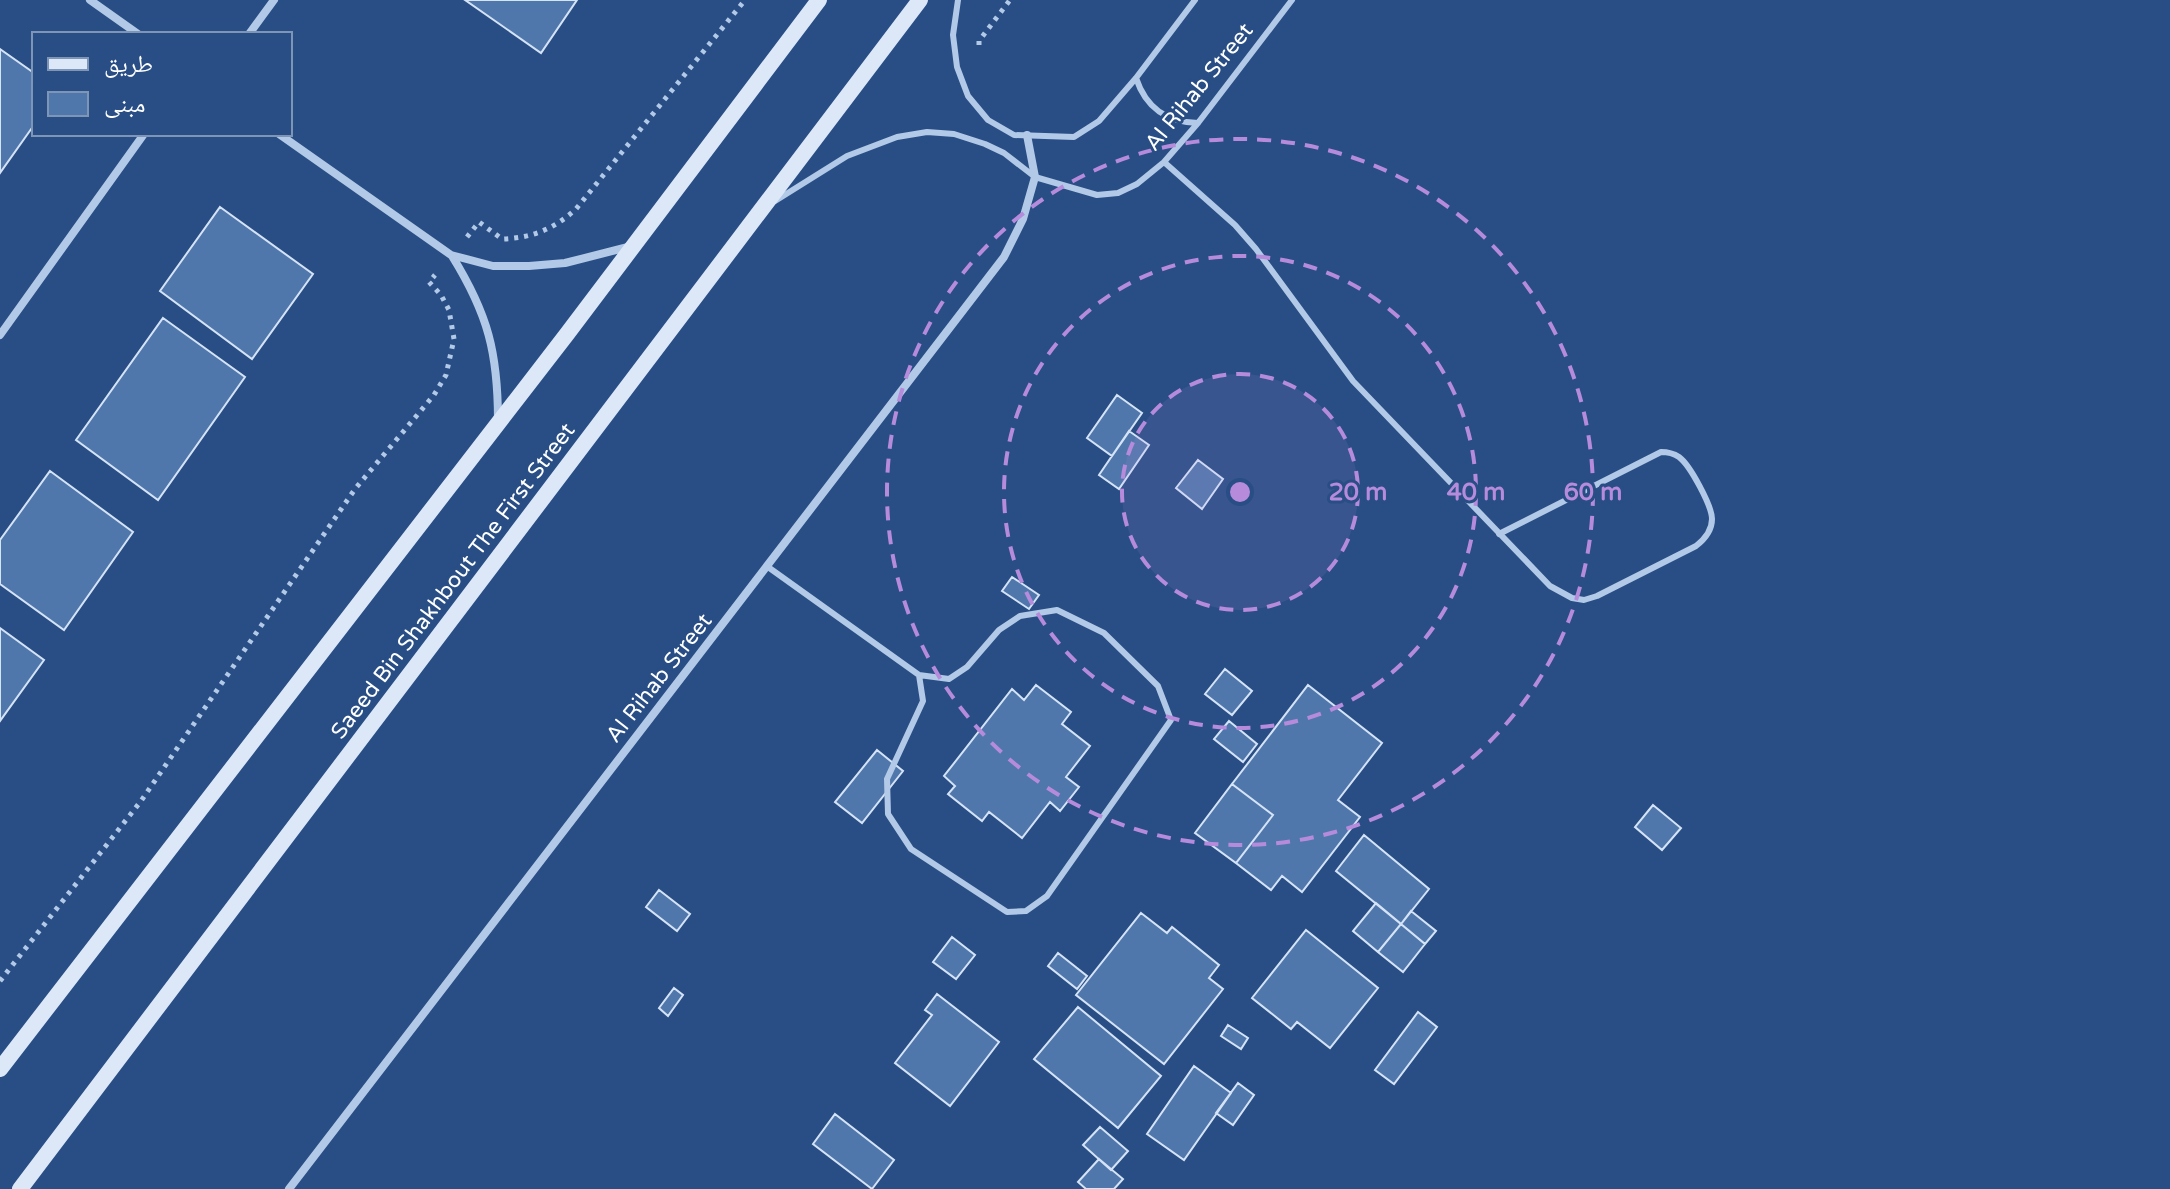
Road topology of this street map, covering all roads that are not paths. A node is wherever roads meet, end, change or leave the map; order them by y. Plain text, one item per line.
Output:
1 (90, 0) edge
2 (274, 0) edge
3 (819, 0) edge
4 (920, 0) edge
5 (958, 0) edge
6 (1195, 0) edge
7 (1292, 0) edge
8 (135, 32) edge
9 (250, 32) edge
10 (1136, 78) junction
11 (1198, 123) junction
12 (1027, 135) junction
13 (143, 136) edge
14 (282, 136) edge
15 (1164, 162) junction
16 (1035, 177) junction
17 (761, 211) junction
18 (633, 245) junction
19 (451, 255) junction
20 (0, 335) edge
21 (498, 423) junction
22 (1499, 534) junction
23 (768, 567) junction
24 (919, 675) junction
25 (0, 1069) edge
26 (20, 1189) edge
27 (289, 1189) edge

1 - 8 street
2 - 9 street
3 - 18 main road
4 - 17 main road, Saeed Bin Shakhbout The First Street
5 - 12 lane
6 - 10 lane
7 - 11 lane, Al Rihab Street
10 - 11 lane
10 - 12 lane
11 - 15 lane, Al Rihab Street
12 - 16 street, Al Rihab Street
13 - 20 street
14 - 19 street
15 - 16 lane, Al Rihab Street
15 - 22 lane
16 - 17 lane, Al Rihab Street
16 - 23 street, Al Rihab Street
17 - 26 main road, Saeed Bin Shakhbout The First Street
18 - 19 street
18 - 21 main road
19 - 21 street
21 - 25 main road
22 - 22 lane
23 - 24 lane
23 - 27 street, Al Rihab Street
24 - 24 lane

